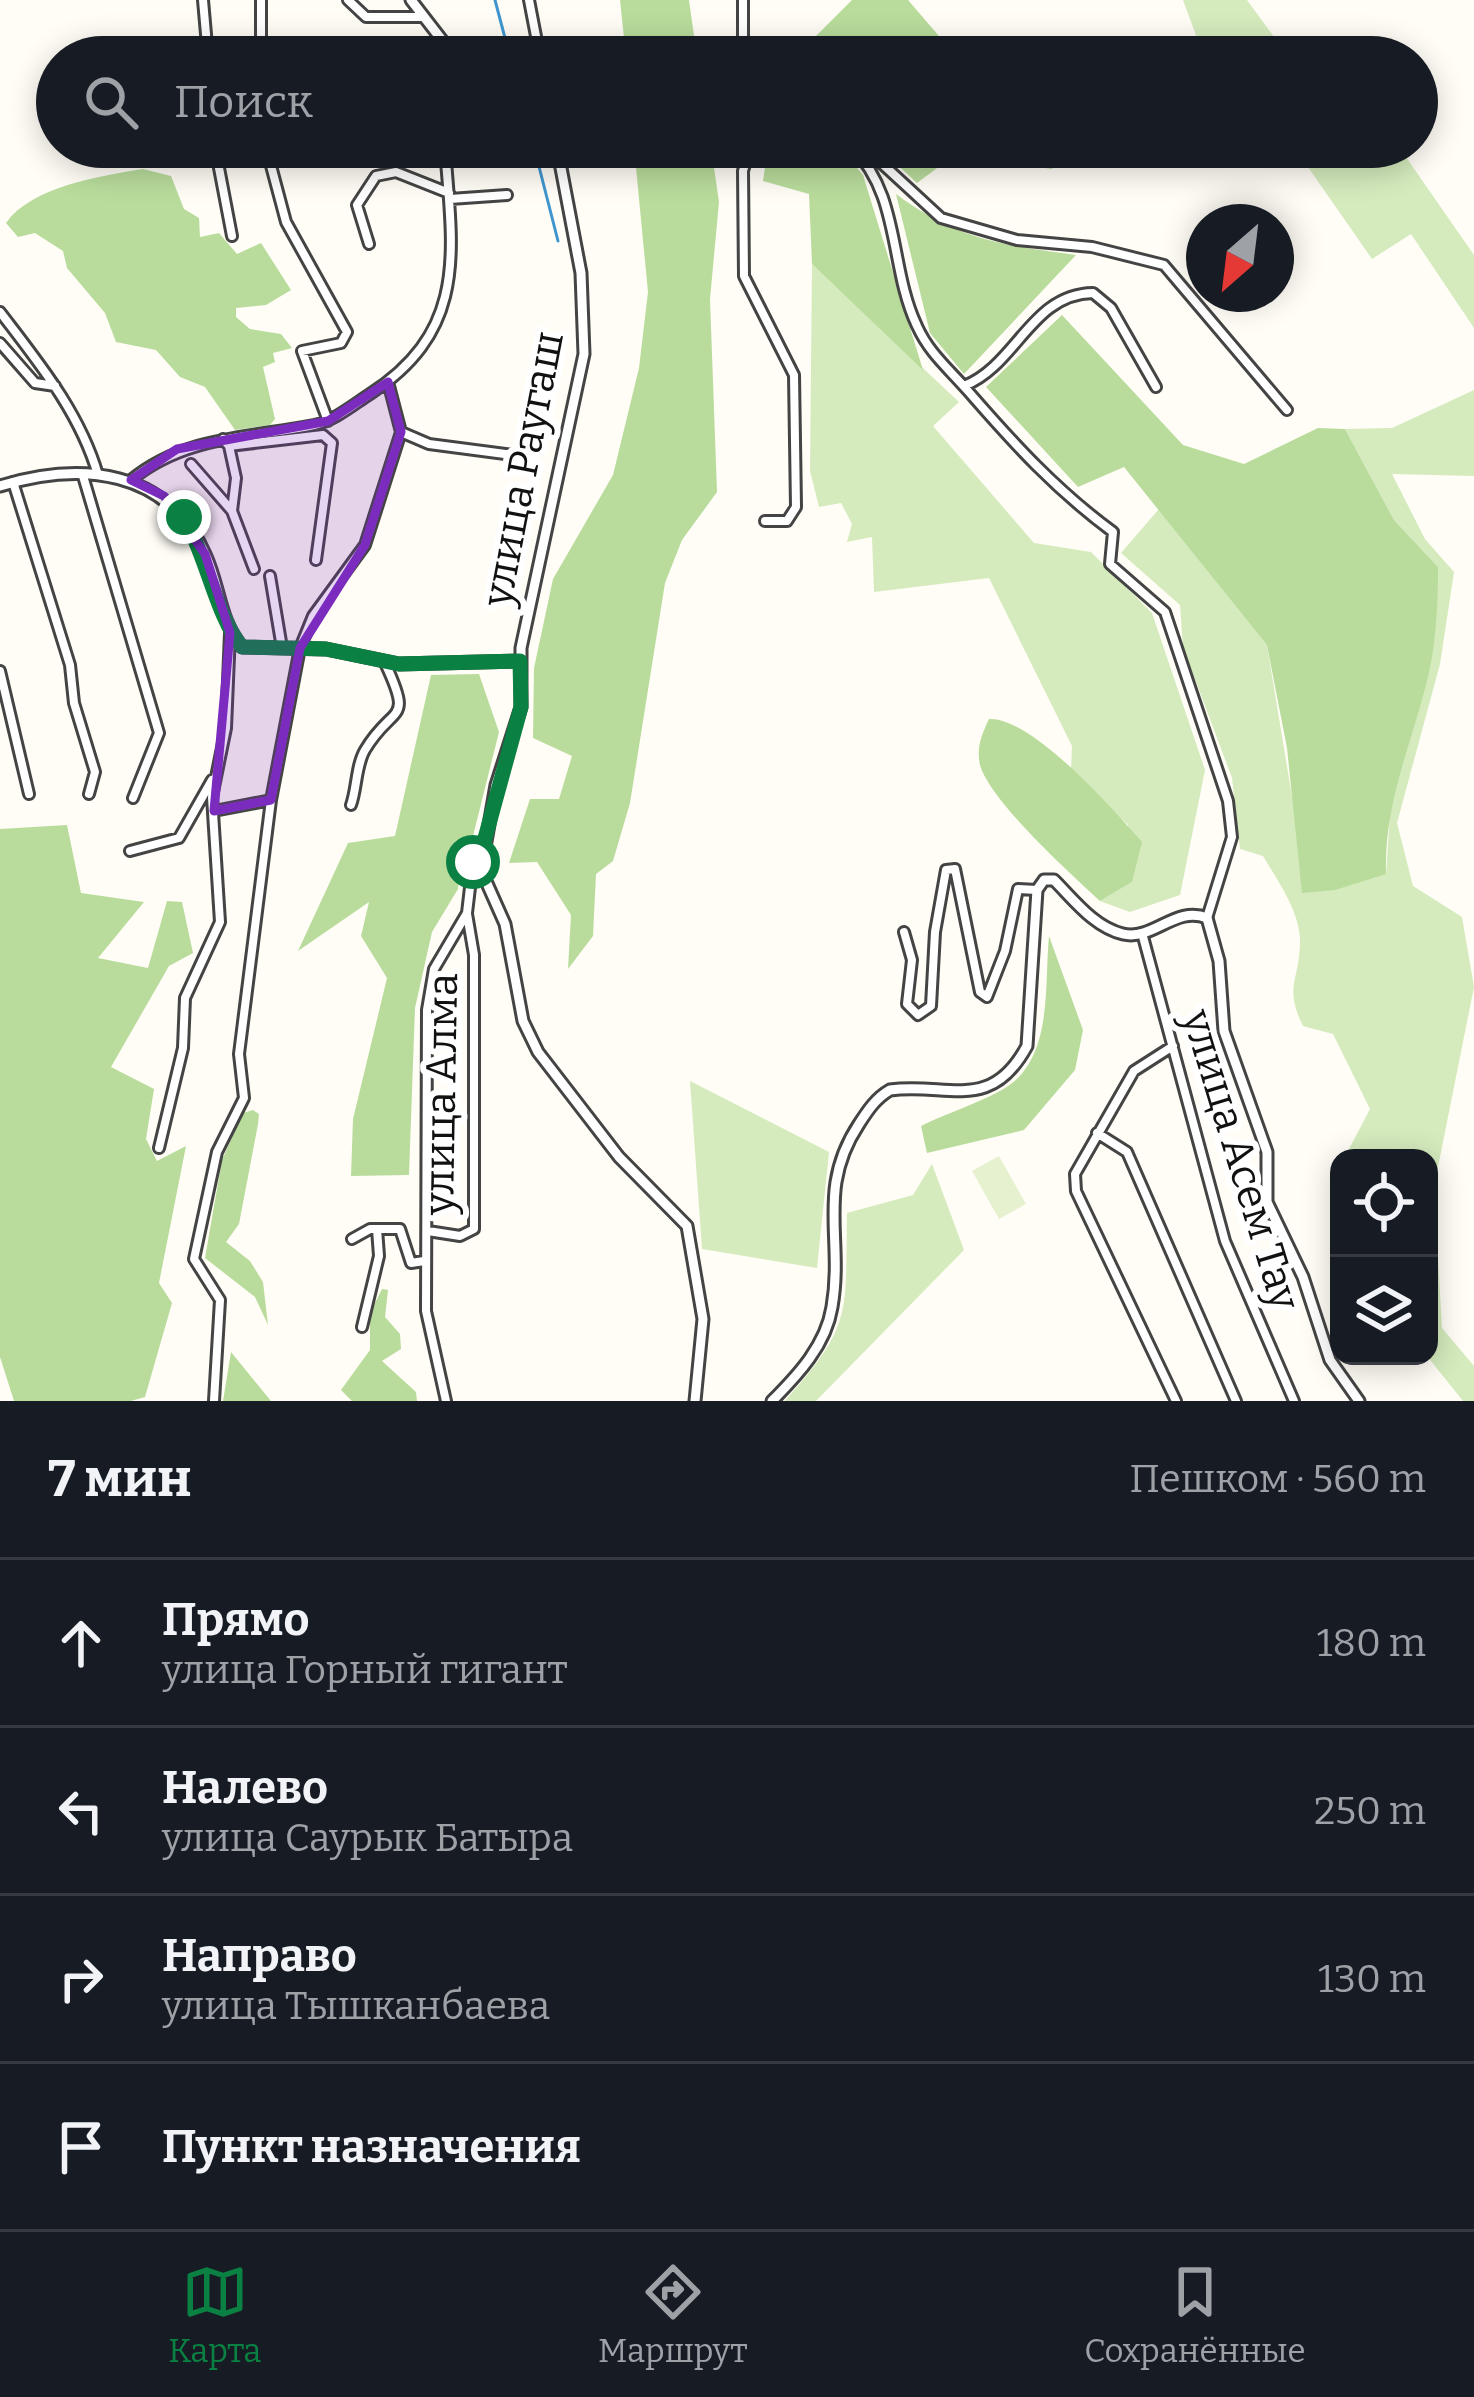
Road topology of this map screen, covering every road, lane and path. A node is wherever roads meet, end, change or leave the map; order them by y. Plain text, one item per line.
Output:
1 (203, 0) edge
2 (261, 0) edge
3 (348, 0) edge
4 (411, 0) edge
5 (529, 0) edge
6 (743, 0) edge
7 (423, 17) junction
8 (206, 36) edge
9 (261, 36) edge
10 (438, 36) edge
11 (536, 36) edge
12 (743, 36) edge
13 (219, 168) edge
14 (272, 168) edge
15 (447, 168) edge
16 (561, 168) edge
17 (743, 168) edge
18 (869, 168) edge
19 (887, 168) edge
20 (507, 195) dead end
21 (450, 196) junction
22 (232, 236) dead end
23 (369, 244) dead end
24 (0, 312) edge
25 (0, 344) edge
26 (388, 382) junction
27 (55, 386) junction
28 (964, 386) junction
29 (1156, 387) dead end
30 (1287, 410) dead end
31 (328, 421) junction
32 (401, 432) junction
33 (226, 443) junction
34 (513, 455) dead end
35 (190, 464) dead end
36 (83, 476) junction
37 (99, 476) junction
38 (131, 480) junction
39 (13, 482) junction
40 (0, 486) edge
41 (232, 511) junction
42 (765, 521) dead end
43 (316, 560) dead end
44 (254, 568) dead end
45 (270, 576) dead end
46 (230, 633) junction
47 (300, 648) junction
48 (282, 650) junction
49 (520, 661) junction
50 (385, 663) junction
51 (0, 671) edge
52 (217, 774) junction
53 (29, 794) dead end
54 (89, 794) dead end
55 (133, 798) dead end
56 (271, 800) junction
57 (351, 805) dead end
58 (214, 811) junction
59 (130, 850) dead end
60 (481, 853) junction
61 (1036, 890) junction
62 (467, 913) junction
63 (1207, 918) junction
64 (904, 932) dead end
65 (1142, 933) junction
66 (1173, 1046) junction
67 (1097, 1133) junction
68 (159, 1148) dead end
69 (376, 1228) junction
70 (428, 1231) junction
71 (352, 1239) dead end
72 (424, 1261) junction
73 (362, 1327) dead end
74 (214, 1401) edge
75 (446, 1401) edge
76 (694, 1401) edge
77 (772, 1401) edge
78 (1176, 1401) edge
79 (1236, 1401) edge
80 (1294, 1401) edge
81 (1359, 1401) edge

1 - 8 street
2 - 9 street
3 - 7 street
4 - 7 street
5 - 11 street
6 - 12 street
7 - 10 street
13 - 22 street
14 - 31 street
15 - 21 street
16 - 49 street, улица Раугаш
17 - 42 street
18 - 28 street
19 - 30 street
20 - 21 street
21 - 23 street
21 - 26 street
24 - 27 street
25 - 27 street
26 - 31 street
26 - 32 street
27 - 37 street
28 - 29 street
28 - 63 street
31 - 33 street
32 - 34 street
32 - 47 street
33 - 38 street
33 - 41 street
33 - 43 street
35 - 41 street
36 - 37 street
36 - 39 street
36 - 55 street
37 - 38 street
38 - 46 street
39 - 40 street
39 - 54 street
41 - 44 street
45 - 48 street
46 - 48 street
46 - 52 street
47 - 48 street
47 - 50 street
47 - 56 street
49 - 50 street
49 - 60 street, улица Раугаш
50 - 57 street
51 - 53 street
52 - 58 street
52 - 59 street
56 - 58 street
56 - 74 street
58 - 68 street
60 - 62 street
60 - 76 street
61 - 64 street
61 - 65 street
61 - 77 street
62 - 70 street
62 - 70 street, улица Алма
63 - 65 street
63 - 81 street
65 - 66 street, улица Асем Тау
66 - 67 street
66 - 80 street, улица Асем Тау
67 - 78 street
67 - 79 street
69 - 71 street
69 - 72 street
69 - 73 street
70 - 72 street
72 - 75 street

